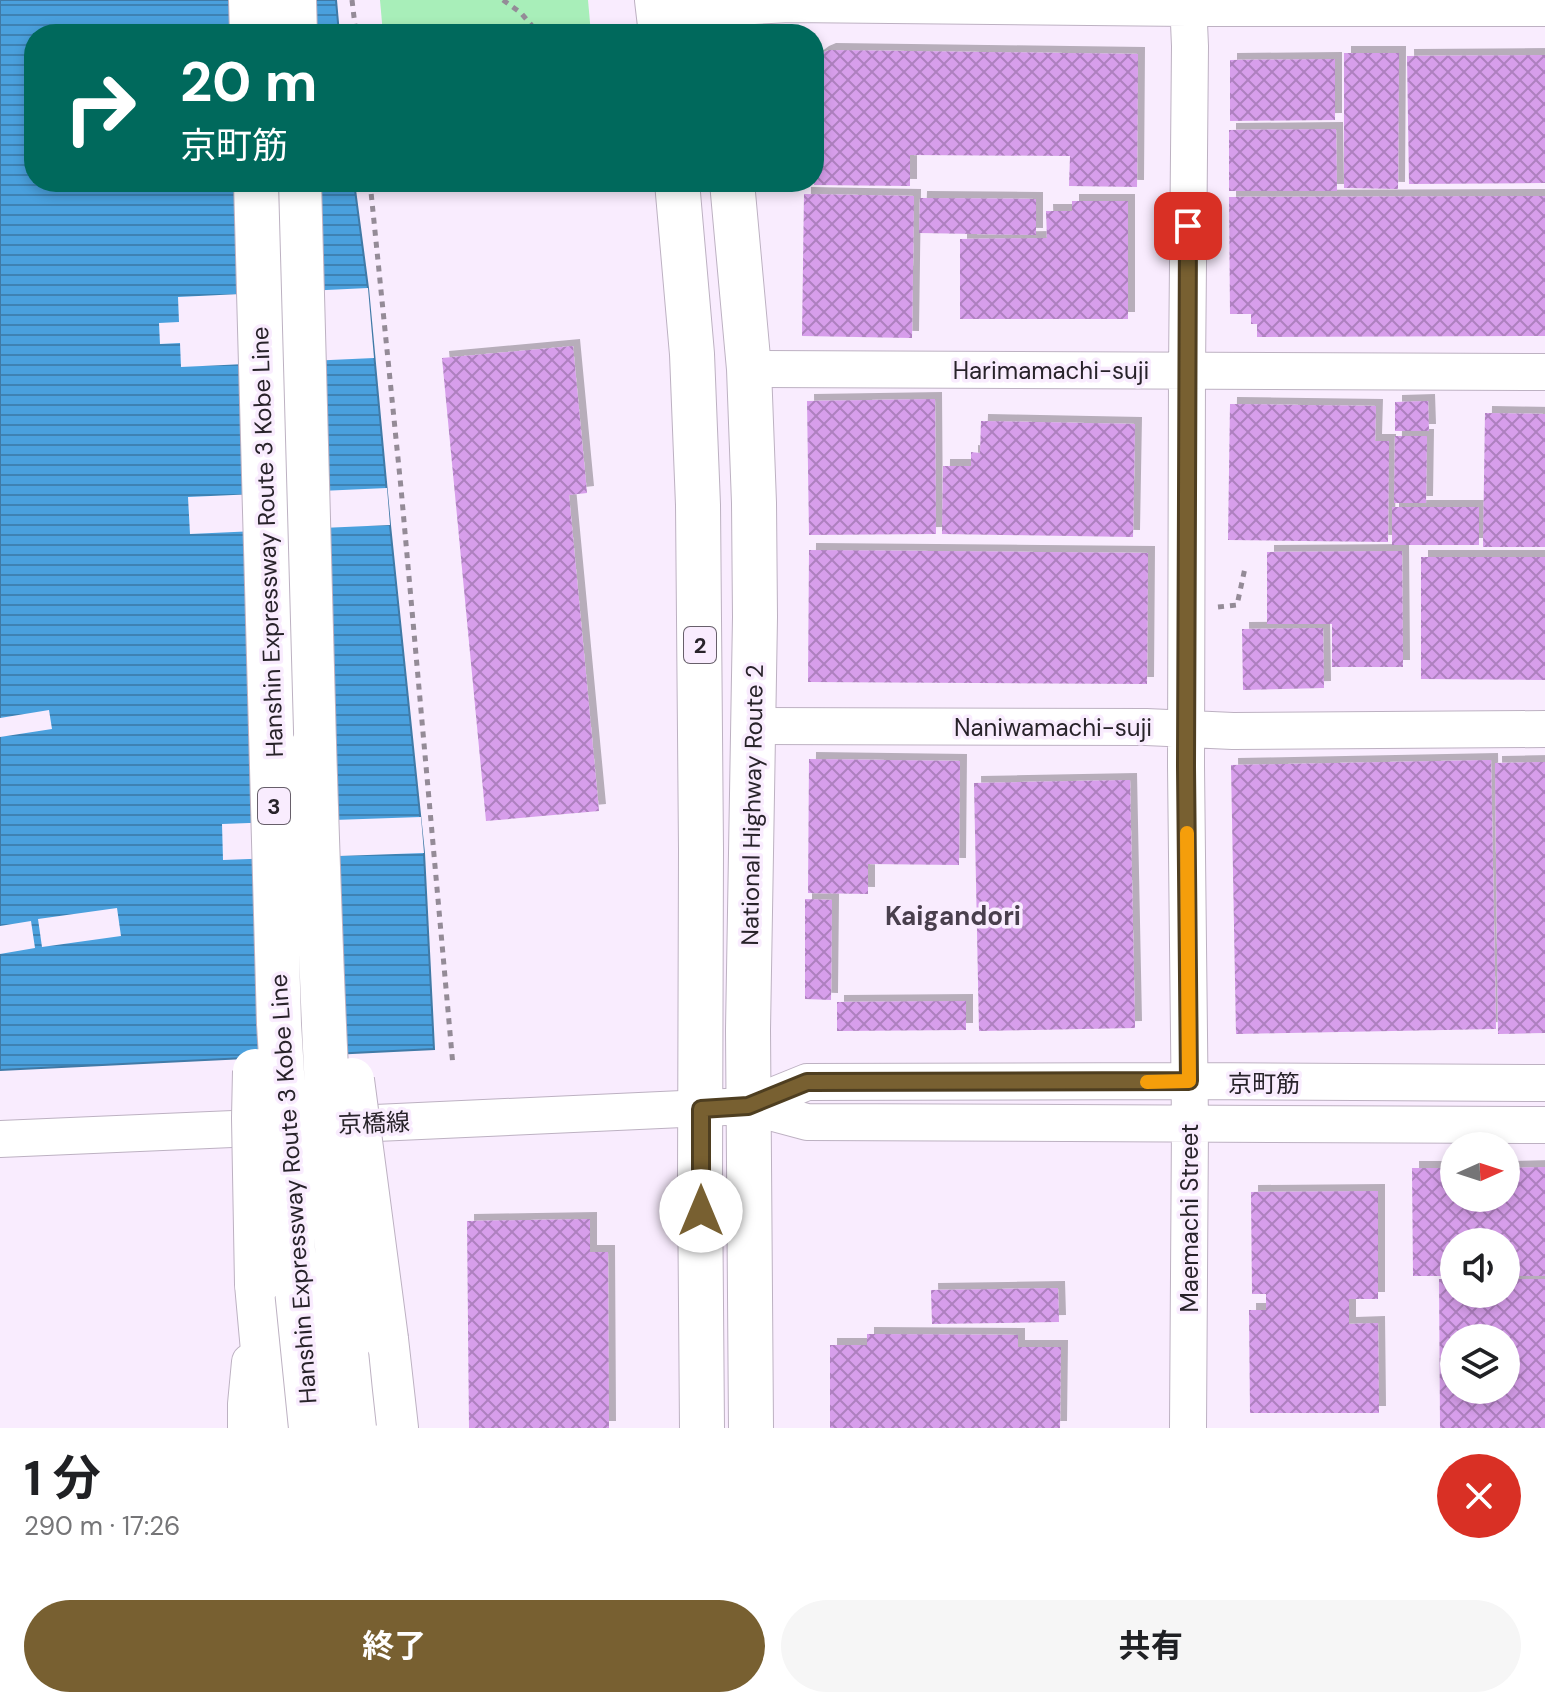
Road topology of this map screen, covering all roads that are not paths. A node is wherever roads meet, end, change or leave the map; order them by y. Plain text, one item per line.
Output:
1 (251, 0) edge
2 (294, 0) edge
3 (1188, 4) edge
4 (1545, 8) edge
5 (716, 14) edge
6 (659, 16) edge
7 (252, 24) edge
8 (295, 24) edge
9 (257, 192) edge
10 (299, 192) edge
11 (678, 192) edge
12 (733, 192) edge
13 (749, 369) junction
14 (1187, 371) junction
15 (1545, 372) edge
16 (753, 726) junction
17 (1187, 728) junction
18 (1545, 729) edge
19 (293, 743) junction
20 (1189, 1081) junction
21 (1545, 1083) edge
22 (748, 1106) junction
23 (701, 1109) junction
24 (1190, 1124) junction
25 (1545, 1125) edge
26 (0, 1139) edge
27 (257, 1284) junction
28 (246, 1428) edge
29 (270, 1428) edge
30 (311, 1428) edge
31 (354, 1428) edge
32 (396, 1428) edge
33 (702, 1428) edge
34 (751, 1428) edge
35 (1188, 1428) edge

1 - 7 highway
2 - 8 highway
3 - 4 street
3 - 5 street
3 - 14 street, Maemachi Street
5 - 6 street
9 - 19 highway, Hanshin Expressway Route 3 Kobe Line / 3, bridge
10 - 19 highway, Hanshin Expressway Route 3 Kobe Line / 3
11 - 23 highway, National Highway Route 2 / 2
12 - 13 highway, National Highway Route 2
13 - 14 street, Harimamachi-suji
13 - 16 highway, National Highway Route 2
14 - 15 street, Harimamachi-suji
14 - 17 street, Maemachi Street
16 - 17 street, Naniwamachi-suji
16 - 22 highway, National Highway Route 2
17 - 18 street, Naniwamachi-suji
17 - 20 street, Maemachi Street
19 - 27 highway, 3, bridge
19 - 30 highway, Hanshin Expressway Route 3 Kobe Line / 3, bridge
19 - 31 highway, Hanshin Expressway Route 3 Kobe Line / 3, bridge
19 - 32 highway, 3, bridge
20 - 21 street, 京町筋
20 - 22 street, 京町筋
20 - 24 street, Maemachi Street
22 - 23 street, 京町筋
22 - 24 street, 京町筋
22 - 34 highway, National Highway Route 2
23 - 26 street, 京橋線
23 - 33 highway, National Highway Route 2 / 2
24 - 25 street, 京町筋
24 - 35 street, Maemachi Street
27 - 28 street
27 - 29 highway, 3

